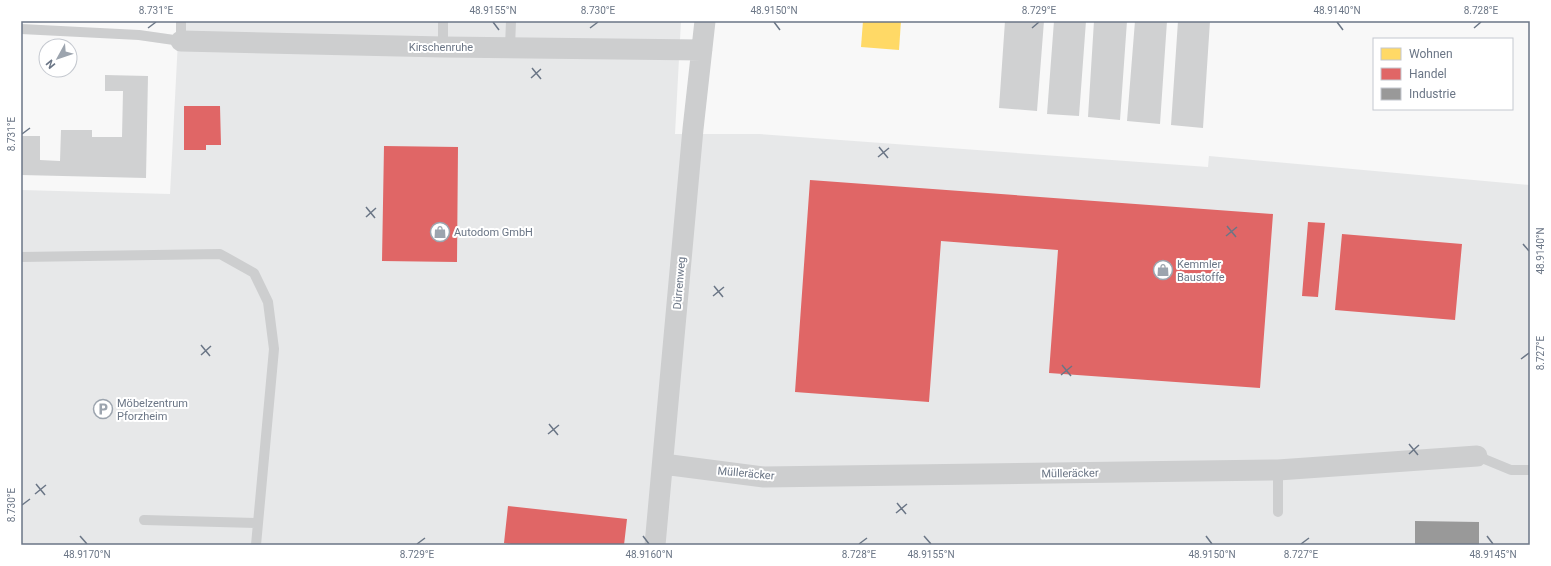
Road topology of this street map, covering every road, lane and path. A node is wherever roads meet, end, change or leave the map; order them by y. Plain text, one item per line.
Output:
1 (443, 21) edge
2 (511, 21) edge
3 (704, 21) edge
4 (21, 29) edge
5 (181, 31) edge
6 (443, 47) junction
7 (510, 47) junction
8 (702, 50) junction
9 (21, 257) edge
10 (1477, 456) joint
11 (663, 464) junction
12 (1278, 470) junction
13 (1530, 470) edge
14 (1278, 512) dead end
15 (144, 520) dead end
16 (257, 523) junction
17 (256, 545) edge
18 (654, 545) edge

1 - 6 lane
2 - 7 lane
3 - 8 street, Dürrenweg
4 - 5 lane
5 - 6 street, Kirschenruhe
6 - 7 street, Kirschenruhe
7 - 8 street, Kirschenruhe
8 - 11 street, Dürrenweg
9 - 16 lane
10 - 12 street, Mülleräcker
10 - 13 lane
11 - 12 street, Mülleräcker
11 - 18 street, Dürrenweg
12 - 14 lane
15 - 16 lane
16 - 17 lane

